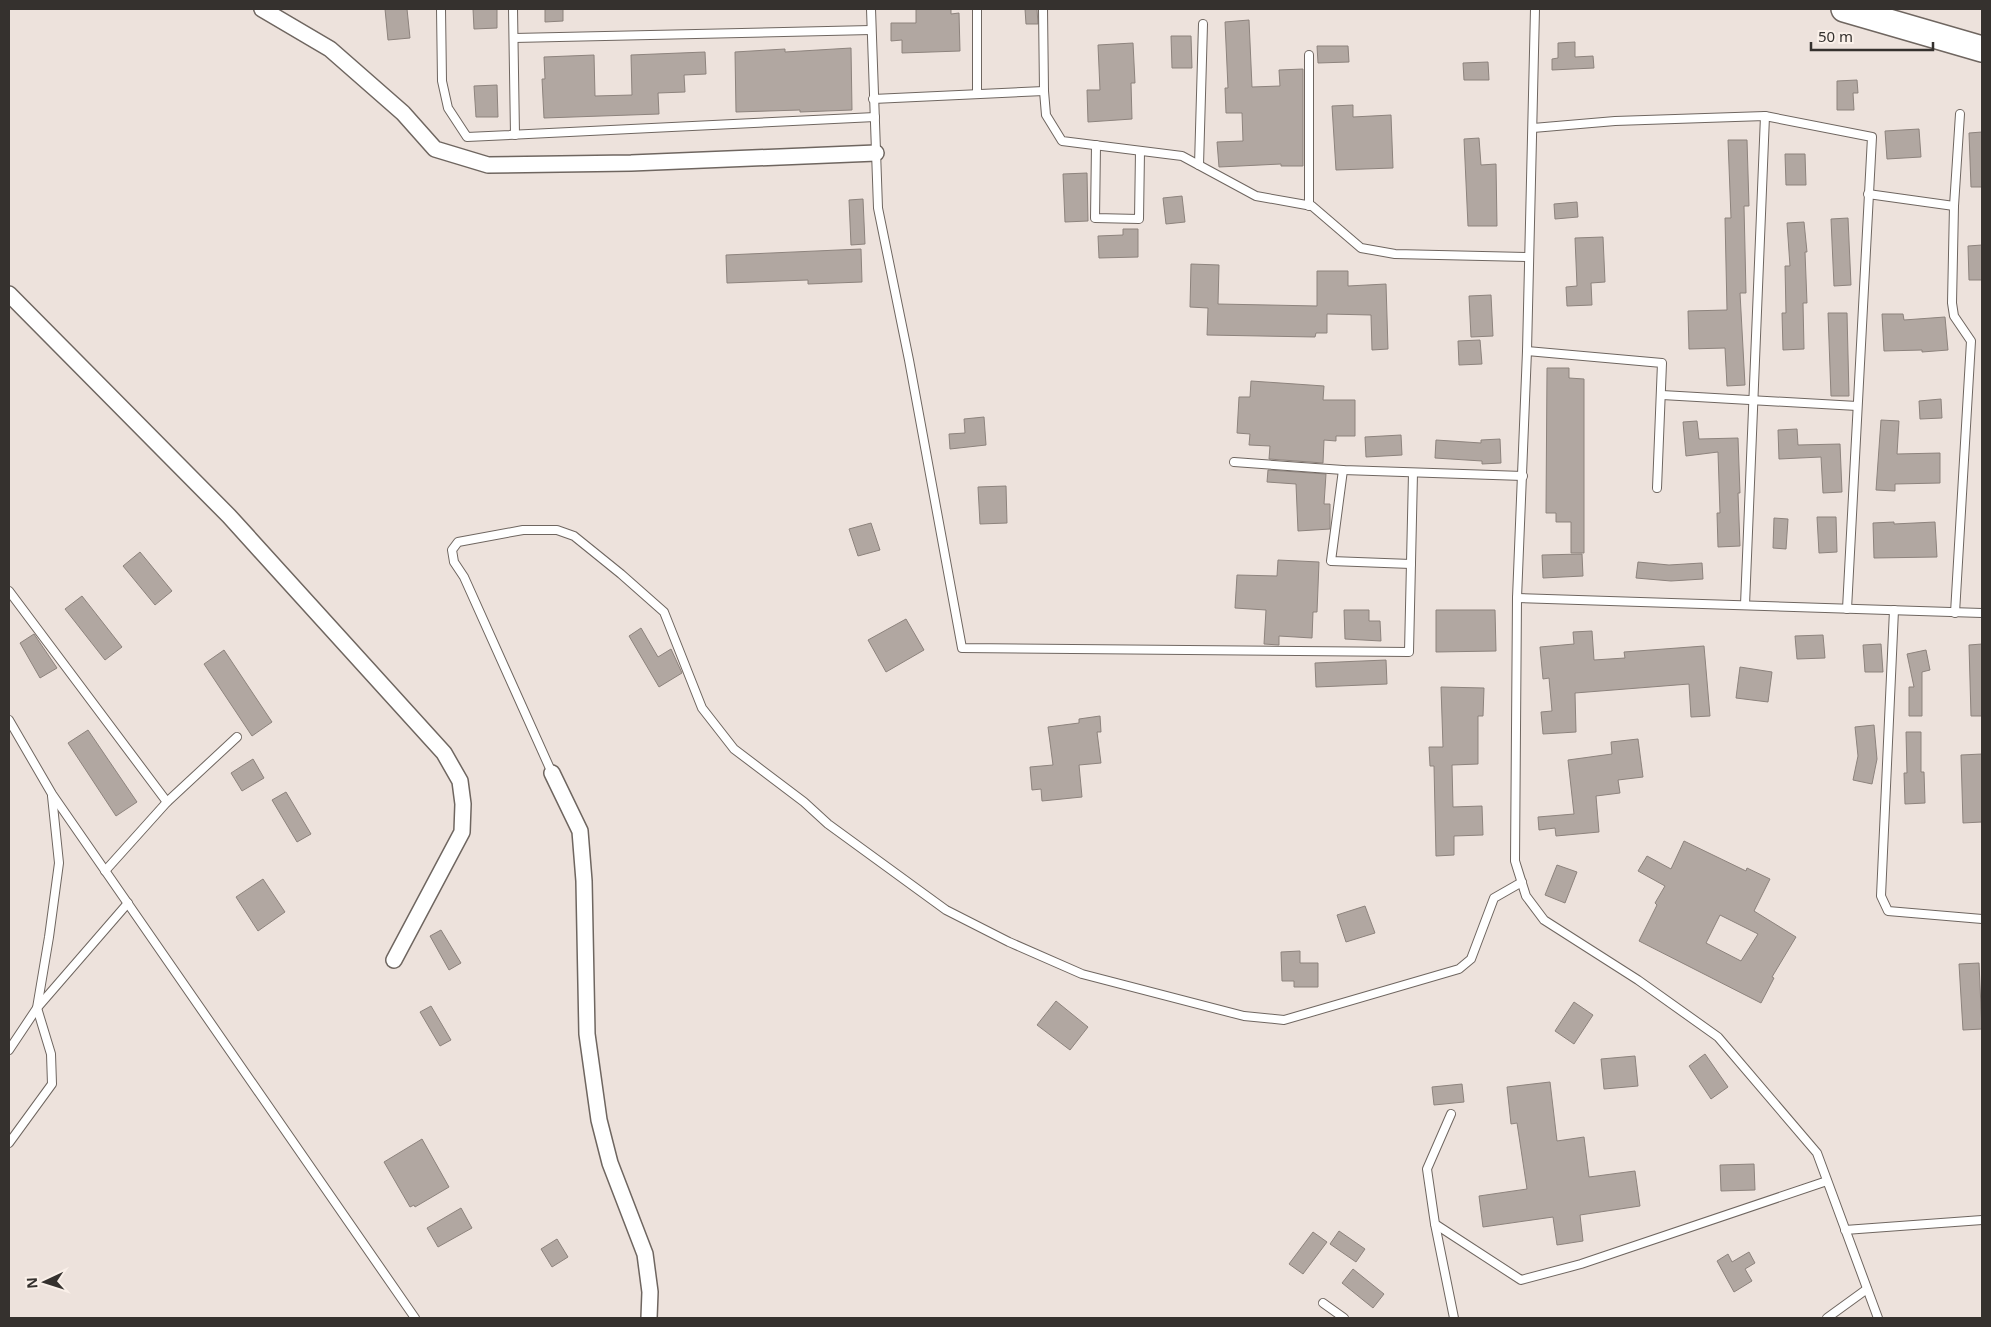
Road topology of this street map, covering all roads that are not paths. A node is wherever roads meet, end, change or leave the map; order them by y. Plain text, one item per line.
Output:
1 (262, 9) edge
2 (441, 9) edge
3 (513, 9) edge
4 (871, 9) edge
5 (977, 9) edge
6 (1043, 9) edge
7 (1535, 9) edge
8 (1844, 9) edge
9 (1203, 24) dead end
10 (871, 30) junction
11 (514, 38) junction
12 (1982, 49) edge
13 (1309, 55) dead end
14 (1044, 91) junction
15 (978, 94) junction
16 (873, 99) junction
17 (1960, 114) dead end
18 (875, 116) junction
19 (1765, 116) junction
20 (1533, 128) junction
21 (514, 135) junction
22 (1096, 145) junction
23 (1140, 151) junction
24 (876, 153) junction
25 (1199, 165) junction
26 (1868, 194) junction
27 (1308, 206) junction
28 (1954, 206) junction
29 (1528, 257) junction
30 (9, 294) edge
31 (1527, 351) junction
32 (1662, 395) junction
33 (1754, 401) junction
34 (1857, 406) junction
35 (1234, 462) dead end
36 (1343, 470) junction
37 (1414, 473) junction
38 (1523, 476) junction
39 (1657, 488) dead end
40 (1411, 564) junction
41 (9, 591) edge
42 (1517, 598) junction
43 (1746, 605) junction
44 (1847, 609) junction
45 (1894, 610) junction
46 (1955, 612) junction
47 (1982, 613) edge
48 (9, 720) edge
49 (237, 737) dead end
50 (552, 773) joint
51 (52, 794) junction
52 (167, 802) junction
53 (105, 871) junction
54 (1522, 882) junction
55 (128, 903) junction
56 (1982, 919) edge
57 (394, 960) dead end
58 (37, 1008) junction
59 (9, 1050) edge
60 (1451, 1114) dead end
61 (9, 1143) edge
62 (1827, 1181) junction
63 (1982, 1220) edge
64 (1435, 1224) junction
65 (1845, 1230) junction
66 (1867, 1289) junction
67 (1323, 1303) dead end
68 (415, 1318) edge
69 (649, 1318) edge
70 (1344, 1318) edge
71 (1454, 1318) edge
72 (1827, 1318) edge
73 (1878, 1318) edge

1 - 24 street
2 - 21 lane
3 - 11 lane
4 - 10 lane
5 - 15 lane
6 - 14 lane
7 - 20 lane
8 - 12 highway
9 - 25 lane
10 - 11 lane
10 - 16 lane
11 - 21 lane
13 - 27 lane
14 - 15 lane
14 - 22 lane
15 - 16 lane
16 - 18 lane
17 - 28 lane
18 - 21 lane
18 - 24 lane
19 - 20 lane
19 - 26 lane
19 - 33 lane
20 - 29 lane
22 - 23 lane
22 - 23 lane
23 - 25 lane
24 - 40 lane
25 - 27 lane
26 - 28 lane
26 - 34 lane
27 - 29 lane
28 - 46 lane
29 - 31 lane
30 - 57 street
31 - 32 lane
31 - 38 lane
32 - 33 lane
32 - 39 lane
33 - 34 lane
33 - 43 lane
34 - 44 lane
35 - 36 lane
36 - 37 lane
36 - 40 lane
37 - 38 lane
37 - 40 lane
38 - 42 lane
41 - 52 lane
42 - 43 lane
42 - 54 lane
43 - 44 lane
44 - 45 lane
45 - 46 lane
45 - 56 lane
46 - 47 lane
48 - 51 lane
49 - 52 lane
50 - 54 lane
50 - 69 street
51 - 53 lane
51 - 58 lane
52 - 53 lane
53 - 55 lane
54 - 62 lane
55 - 58 lane
55 - 68 lane
58 - 59 lane
58 - 61 lane
60 - 64 lane
62 - 64 lane
62 - 65 lane
63 - 65 lane
64 - 71 lane
65 - 66 lane
66 - 72 lane
66 - 73 lane
67 - 70 lane

